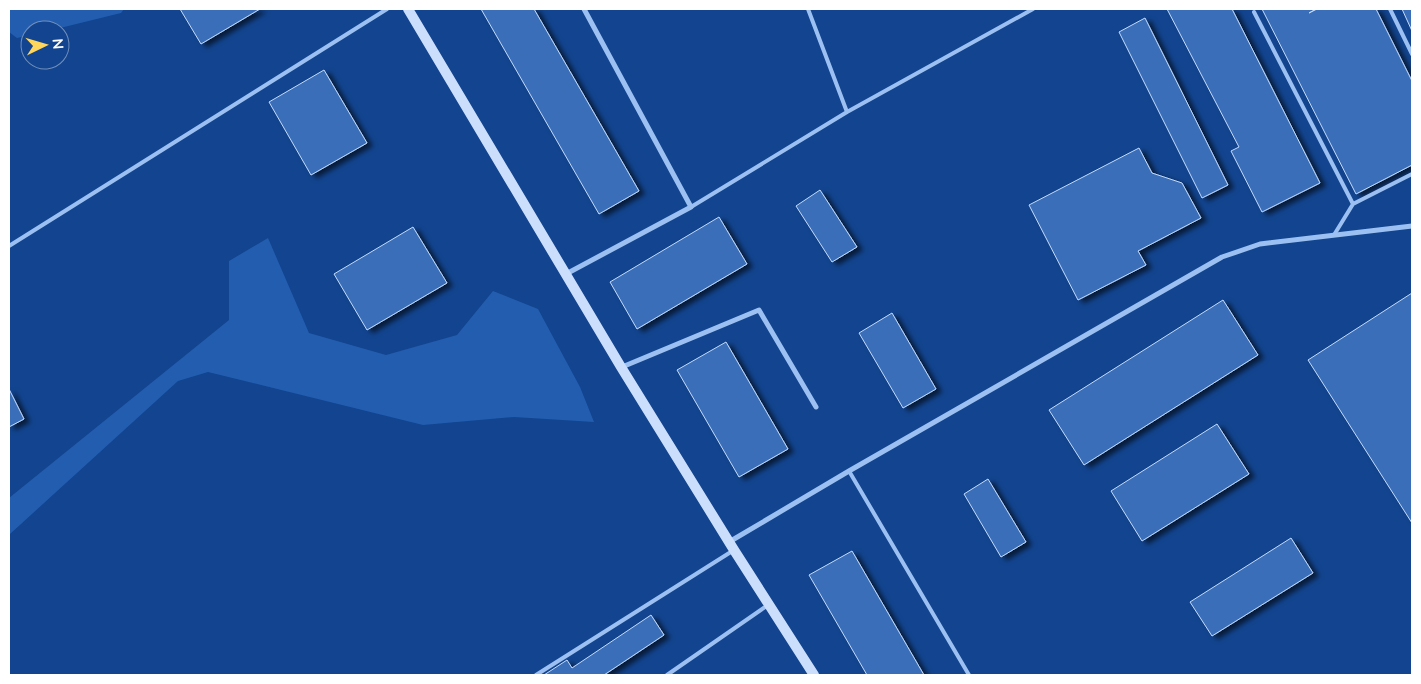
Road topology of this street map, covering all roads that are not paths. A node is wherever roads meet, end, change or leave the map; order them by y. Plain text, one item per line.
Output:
1 (387, 9) edge
2 (408, 9) edge
3 (584, 9) edge
4 (808, 9) edge
5 (1033, 9) edge
6 (1390, 9) edge
7 (1254, 12) dead end
8 (1412, 54) edge
9 (847, 112) junction
10 (1412, 174) edge
11 (1353, 204) junction
12 (691, 207) junction
13 (1412, 226) edge
14 (1334, 235) junction
15 (9, 246) edge
16 (566, 274) junction
17 (621, 367) junction
18 (816, 406) dead end
19 (849, 471) junction
20 (731, 546) junction
21 (769, 604) junction
22 (536, 675) edge
23 (667, 675) edge
24 (814, 675) edge
25 (969, 675) edge

1 - 15 lane
2 - 16 street
3 - 12 street
4 - 9 lane
5 - 9 lane
6 - 8 lane
7 - 11 lane
9 - 12 lane
10 - 11 lane
11 - 14 lane
12 - 16 street
13 - 14 street
14 - 19 street
16 - 17 street
17 - 18 street
17 - 20 street
19 - 20 street
19 - 25 lane
20 - 21 street
20 - 22 lane
21 - 23 lane
21 - 24 street

